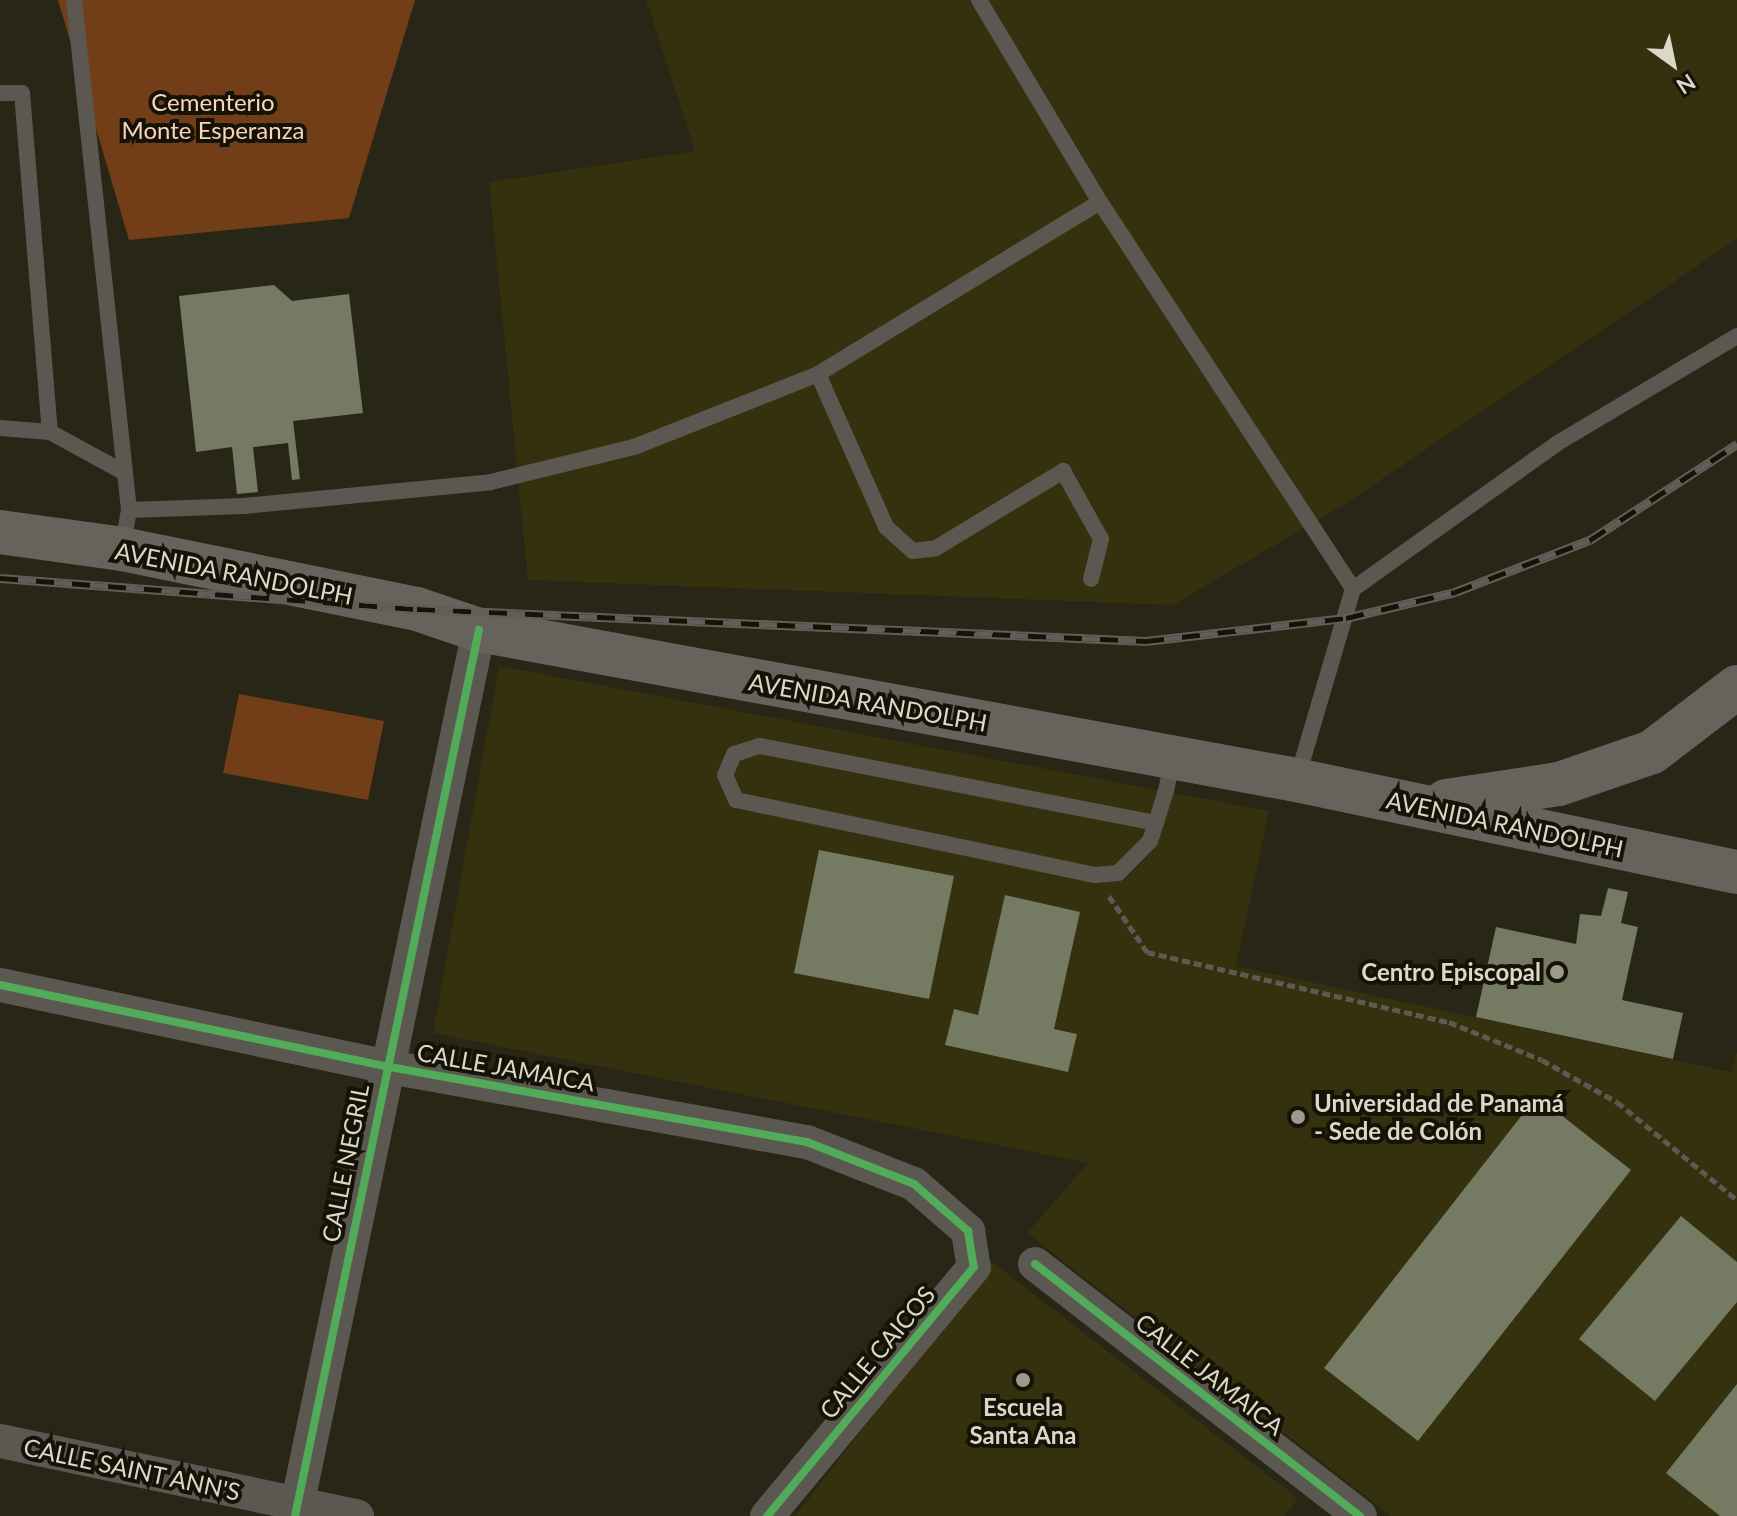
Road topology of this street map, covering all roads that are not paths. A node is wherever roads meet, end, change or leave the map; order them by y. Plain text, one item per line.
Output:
1 (74, 0) edge
2 (979, 0) edge
3 (0, 93) edge
4 (1100, 202) junction
5 (1737, 336) edge
6 (818, 374) junction
7 (0, 428) edge
8 (50, 432) junction
9 (125, 473) junction
10 (125, 530) junction
11 (0, 532) edge
12 (1091, 579) dead end
13 (1353, 589) junction
14 (479, 630) junction
15 (1737, 687) edge
16 (1173, 758) junction
17 (1296, 780) junction
18 (1416, 806) junction
19 (1156, 823) junction
20 (1737, 872) edge
21 (0, 985) edge
22 (384, 1066) junction
23 (947, 1208) joint
24 (1035, 1264) dead end
25 (0, 1441) edge
26 (297, 1510) edge
27 (357, 1516) edge
28 (767, 1516) edge
29 (1360, 1516) edge

1 - 9 lane
2 - 4 lane
3 - 8 lane
4 - 6 lane
4 - 13 lane
5 - 13 lane
6 - 10 lane
6 - 12 lane
7 - 8 lane
8 - 9 lane
9 - 10 lane
10 - 11 main road, AVENIDA RANDOLPH
10 - 14 main road, AVENIDA RANDOLPH
13 - 17 lane
14 - 16 main road, AVENIDA RANDOLPH
14 - 22 street, CALLE NEGRIL
15 - 18 main road
16 - 17 main road, AVENIDA RANDOLPH
16 - 19 lane
17 - 18 main road, AVENIDA RANDOLPH
18 - 20 main road, AVENIDA RANDOLPH
19 - 19 lane
21 - 22 street, CALLE JAMAICA
22 - 23 street, CALLE JAMAICA
22 - 26 street, CALLE NEGRIL
23 - 28 street, CALLE CAICOS
24 - 29 street, CALLE JAMAICA
25 - 26 street, CALLE SAINT ANN'S
26 - 27 street, CALLE SAINT ANN'S

